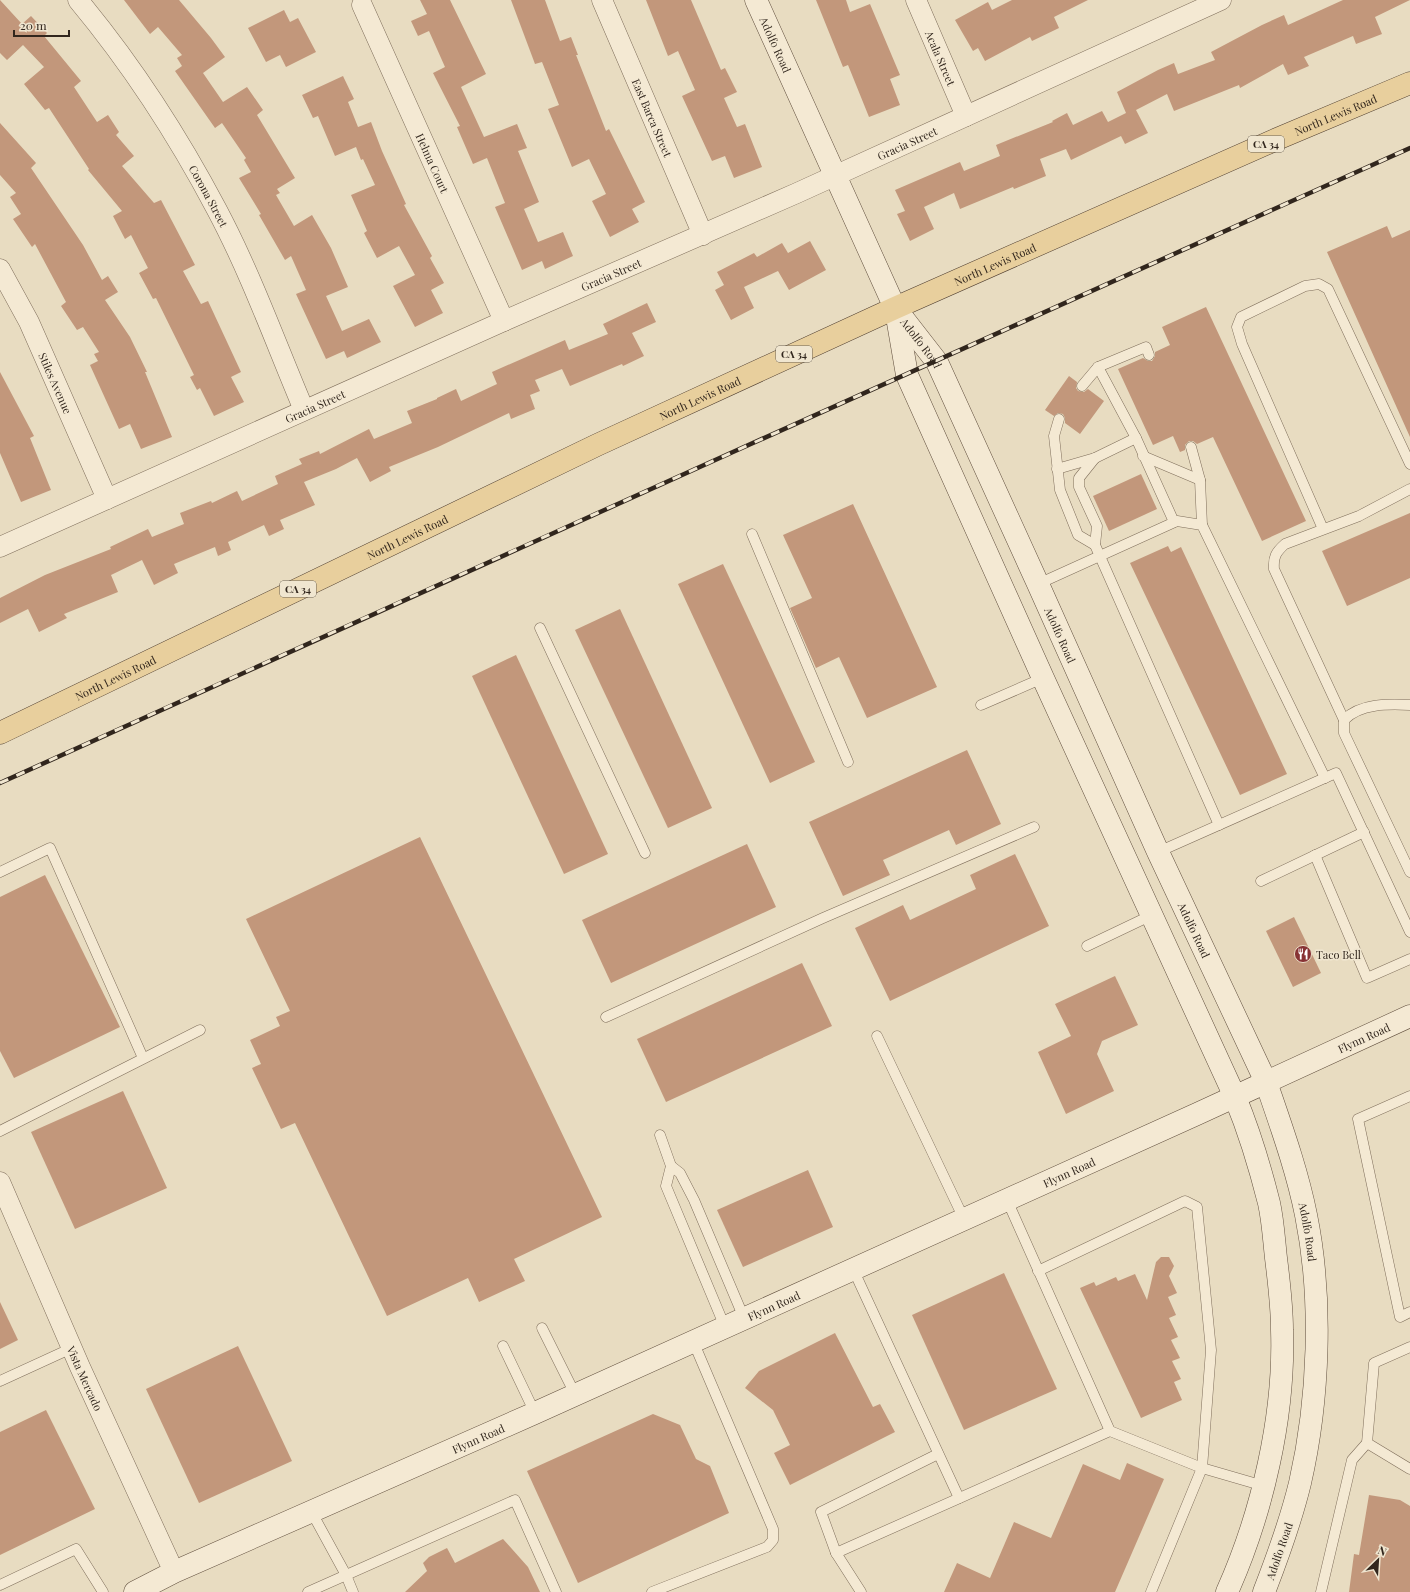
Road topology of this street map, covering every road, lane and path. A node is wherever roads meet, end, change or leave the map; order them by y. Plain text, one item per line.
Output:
1 (78, 0) edge
2 (602, 0) edge
3 (756, 0) edge
4 (916, 0) edge
5 (1221, 0) edge
6 (362, 6) dead end
7 (1410, 83) edge
8 (966, 116) junction
9 (836, 176) junction
10 (703, 236) junction
11 (0, 269) edge
12 (896, 308) junction
13 (504, 321) junction
14 (1149, 355) dead end
15 (1098, 367) junction
16 (1082, 386) dead end
17 (304, 410) junction
18 (1058, 419) dead end
19 (1136, 438) junction
20 (1191, 447) dead end
21 (1144, 456) junction
22 (1095, 458) junction
23 (1410, 464) edge
24 (1057, 469) junction
25 (1200, 480) junction
26 (1410, 489) edge
27 (107, 499) junction
28 (1174, 522) junction
29 (1202, 525) junction
30 (1323, 529) junction
31 (752, 534) dead end
32 (1095, 545) junction
33 (0, 547) edge
34 (1100, 555) junction
35 (1038, 584) junction
36 (540, 628) dead end
37 (1043, 678) junction
38 (981, 705) dead end
39 (1410, 705) edge
40 (1344, 720) junction
41 (0, 733) edge
42 (848, 762) dead end
43 (1325, 778) junction
44 (1219, 825) junction
45 (1034, 827) dead end
46 (1364, 832) junction
47 (1158, 852) junction
48 (645, 853) dead end
49 (1315, 855) junction
50 (0, 872) edge
51 (1410, 872) edge
52 (1261, 881) dead end
53 (1152, 915) junction
54 (1410, 932) edge
55 (1087, 946) dead end
56 (1410, 959) edge
57 (1410, 1016) edge
58 (606, 1017) dead end
59 (200, 1030) dead end
60 (877, 1036) dead end
61 (143, 1058) junction
62 (1266, 1082) junction
63 (1235, 1096) junction
64 (1410, 1096) edge
65 (0, 1130) edge
66 (660, 1135) dead end
67 (671, 1166) junction
68 (0, 1182) edge
69 (1007, 1200) junction
70 (964, 1219) junction
71 (854, 1269) junction
72 (1038, 1271) junction
73 (1410, 1312) edge
74 (735, 1322) junction
75 (542, 1328) dead end
76 (693, 1341) junction
77 (503, 1346) dead end
78 (1410, 1347) edge
79 (72, 1348) junction
80 (0, 1381) edge
81 (575, 1394) junction
82 (534, 1413) junction
83 (1110, 1430) junction
84 (1367, 1443) junction
85 (938, 1454) junction
86 (1202, 1468) junction
87 (1410, 1469) edge
88 (1264, 1486) junction
89 (959, 1498) junction
90 (310, 1511) junction
91 (836, 1553) junction
92 (174, 1572) junction
93 (346, 1575) junction
94 (0, 1585) edge
95 (103, 1592) edge
96 (135, 1592) edge
97 (308, 1592) edge
98 (353, 1592) edge
99 (556, 1592) edge
100 (652, 1592) edge
101 (861, 1592) edge
102 (1151, 1592) edge
103 (1227, 1592) edge
104 (1264, 1592) edge
105 (1321, 1592) edge

1 - 17 street, Corona Street
2 - 10 street, East Barca Street
3 - 9 main road, Adolfo Road
4 - 8 street, Acala Street
5 - 8 street, Gracia Street
6 - 13 street, Helma Court
7 - 12 main road, North Lewis Road / CA 34
8 - 9 street, Gracia Street
9 - 10 street, Gracia Street
9 - 12 main road, Adolfo Road
10 - 13 street, Gracia Street
11 - 27 street, Stiles Avenue
12 - 35 main road, Adolfo Road
12 - 37 main road, Adolfo Road
12 - 41 main road, North Lewis Road / CA 34
13 - 17 street, Gracia Street
14 - 15 lane
15 - 16 lane
15 - 19 lane
17 - 27 street, Gracia Street
18 - 24 lane
19 - 21 lane
19 - 22 lane
20 - 25 lane
21 - 25 lane
21 - 28 lane
22 - 24 lane
22 - 32 lane
23 - 30 lane
24 - 32 lane
25 - 29 lane
26 - 30 lane
27 - 33 street, Gracia Street
28 - 29 lane
28 - 34 lane
29 - 43 lane
30 - 40 lane
31 - 42 lane
32 - 34 lane
34 - 35 lane
34 - 44 lane
35 - 47 main road, Adolfo Road
36 - 48 lane
37 - 38 lane
37 - 53 main road, Adolfo Road
39 - 40 lane
40 - 51 lane
43 - 44 lane
43 - 46 lane
44 - 47 lane
45 - 58 lane
46 - 49 lane
46 - 54 lane
47 - 62 main road, Adolfo Road
49 - 52 lane
49 - 56 lane
50 - 61 lane
53 - 55 lane
53 - 63 main road, Adolfo Road
57 - 62 main road, Flynn Road
59 - 61 lane
60 - 70 lane
61 - 65 lane
62 - 63 main road, Flynn Road
62 - 104 main road, Adolfo Road
63 - 69 main road, Flynn Road
63 - 88 main road, Adolfo Road
64 - 73 lane
66 - 67 lane
67 - 74 lane
67 - 74 lane
68 - 79 street, Vista Mercado
69 - 70 main road, Flynn Road
69 - 72 lane
70 - 71 main road, Flynn Road
71 - 74 main road, Flynn Road
71 - 85 lane
72 - 83 lane
72 - 86 lane
74 - 76 main road, Flynn Road
75 - 81 lane
76 - 81 main road, Flynn Road
76 - 100 lane
77 - 82 lane
78 - 84 lane
79 - 80 lane
79 - 92 street, Vista Mercado
81 - 82 main road, Flynn Road
82 - 90 main road, Flynn Road
83 - 86 lane
83 - 89 lane
84 - 87 lane
84 - 105 lane
85 - 89 lane
85 - 91 lane
86 - 88 lane
86 - 102 lane
88 - 103 main road, Adolfo Road
89 - 91 lane
90 - 92 main road, Flynn Road
90 - 93 lane
91 - 101 lane
92 - 96 main road, Flynn Road
93 - 97 lane
93 - 98 lane
93 - 99 lane
94 - 95 lane

